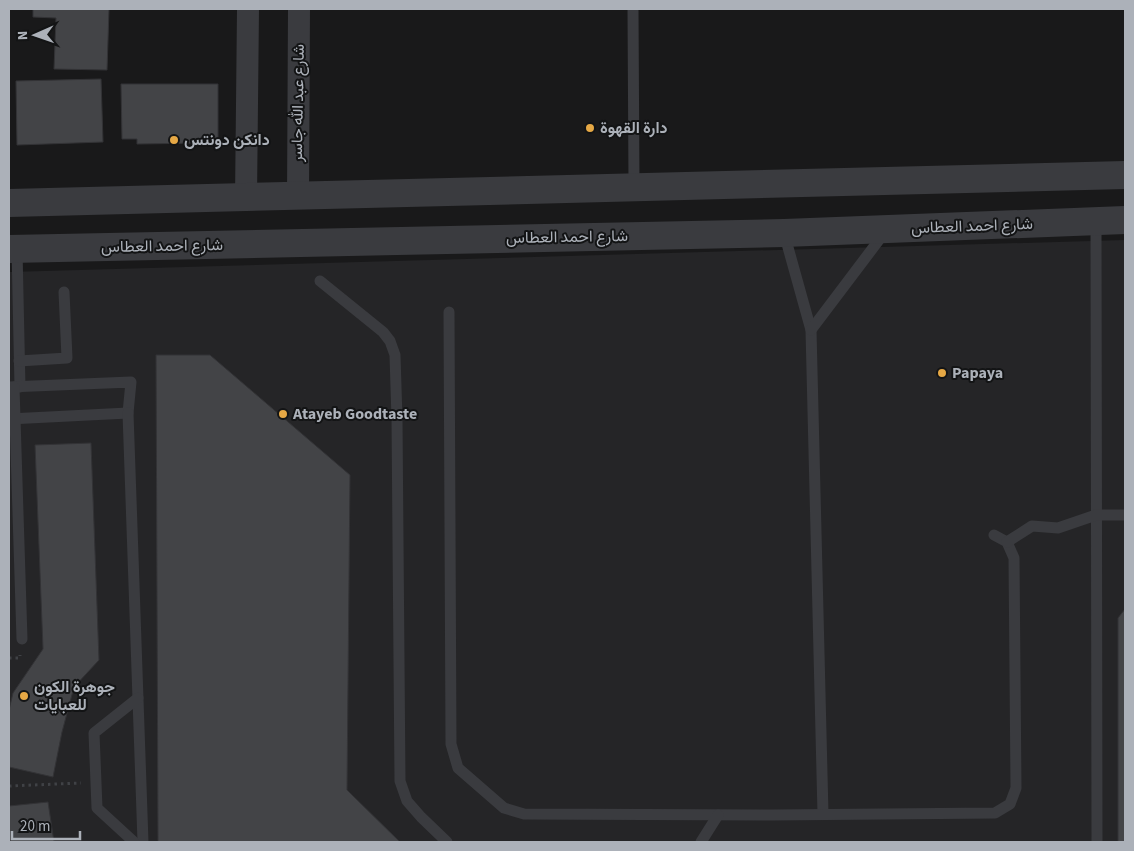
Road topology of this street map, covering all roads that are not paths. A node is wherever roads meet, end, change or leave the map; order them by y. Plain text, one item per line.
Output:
1 (248, 9) edge
2 (299, 9) edge
3 (633, 9) edge
4 (1125, 175) edge
5 (634, 186) junction
6 (298, 197) junction
7 (246, 198) junction
8 (9, 203) edge
9 (1096, 220) junction
10 (1125, 220) edge
11 (886, 230) junction
12 (784, 233) junction
13 (13, 249) edge
14 (320, 281) dead end
15 (64, 292) dead end
16 (449, 312) dead end
17 (810, 330) junction
18 (19, 361) junction
19 (14, 387) edge
20 (128, 413) junction
21 (12, 419) edge
22 (1096, 515) junction
23 (1125, 516) edge
24 (994, 535) dead end
25 (1007, 542) junction
26 (22, 639) dead end
27 (138, 698) junction
28 (823, 814) junction
29 (718, 815) junction
30 (134, 842) edge
31 (143, 842) edge
32 (447, 842) edge
33 (701, 842) edge
34 (1097, 842) edge

1 - 7 street
2 - 6 street, شارع عبد الله جاسر
3 - 5 lane
4 - 5 street
5 - 6 street
6 - 7 street
7 - 8 street
9 - 10 street, شارع احمد العطاس
9 - 11 street, شارع احمد العطاس
9 - 22 lane
11 - 12 street, شارع احمد العطاس
11 - 17 lane
12 - 13 street, شارع احمد العطاس
12 - 17 lane
13 - 18 lane
14 - 32 lane
15 - 18 lane
16 - 29 lane
17 - 28 lane
18 - 19 lane
19 - 20 lane
19 - 21 lane
20 - 21 lane
20 - 27 lane
21 - 26 lane
22 - 23 lane
22 - 25 lane
22 - 34 lane
24 - 25 lane
25 - 28 lane
27 - 30 lane
27 - 31 lane
28 - 29 lane
29 - 33 lane

